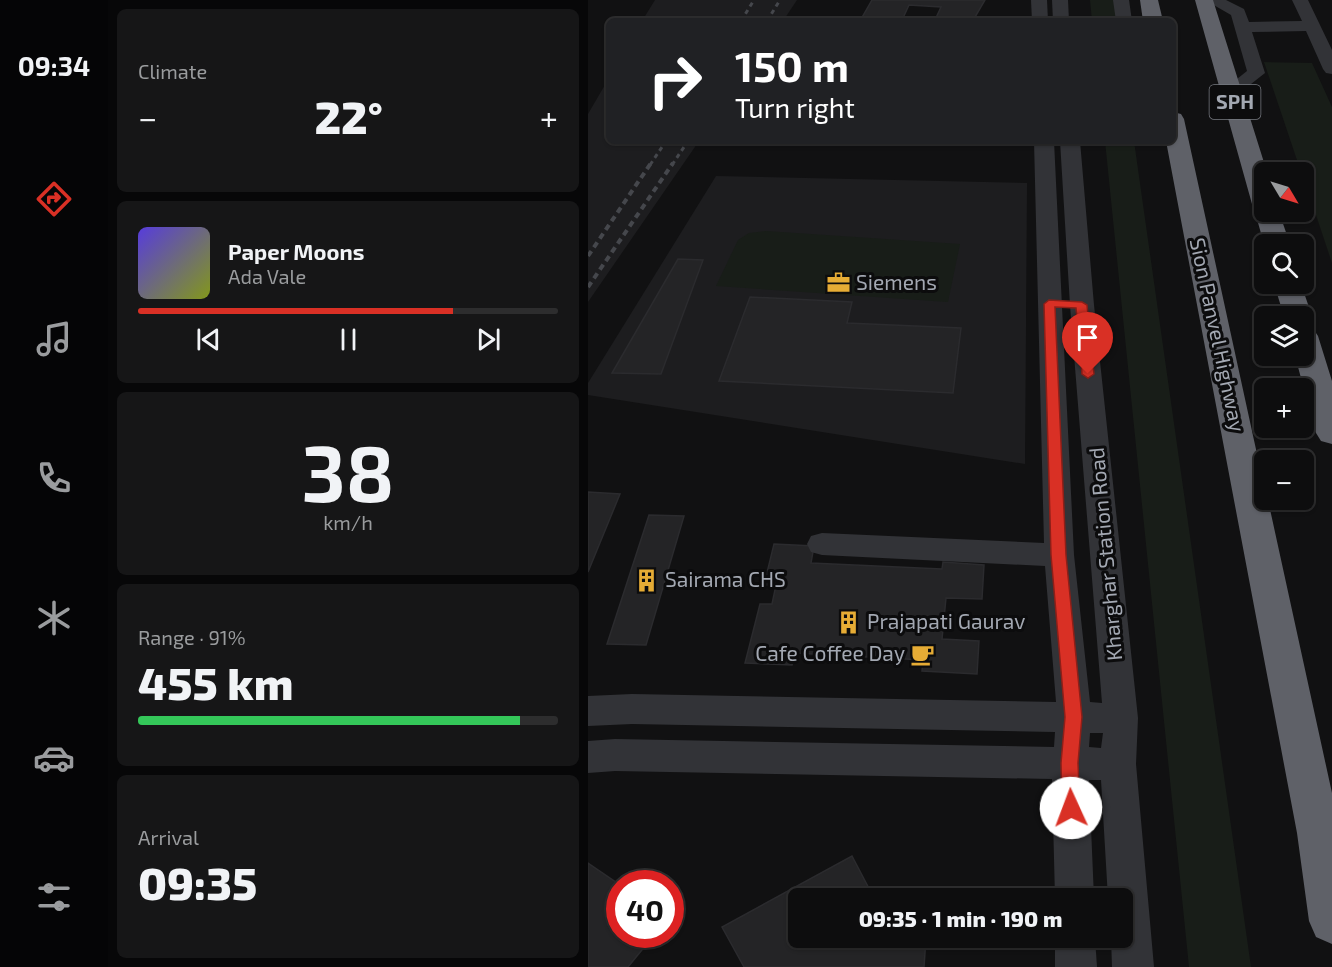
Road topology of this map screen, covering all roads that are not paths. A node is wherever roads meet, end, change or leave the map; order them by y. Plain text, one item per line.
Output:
1 (1039, 0) edge
2 (1060, 0) edge
3 (1121, 0) edge
4 (1149, 0) edge
5 (1204, 0) edge
6 (1214, 0) edge
7 (1300, 0) edge
8 (1040, 18) edge
9 (1061, 18) edge
10 (1124, 18) edge
11 (1152, 18) edge
12 (1312, 26) junction
13 (1243, 27) junction
14 (1332, 69) edge
15 (1231, 91) junction
16 (1176, 133) edge
17 (1044, 144) edge
18 (1070, 144) edge
19 (1254, 170) edge
20 (1049, 304) junction
21 (1082, 305) junction
22 (1313, 366) edge
23 (1332, 433) edge
24 (822, 544) dead end
25 (1059, 555) junction
26 (588, 711) edge
27 (1074, 717) junction
28 (1121, 718) junction
29 (588, 757) edge
30 (1070, 763) junction
31 (1118, 764) junction
32 (1319, 833) junction
33 (1332, 880) edge
34 (1074, 888) edge
35 (1332, 921) edge
36 (1075, 948) edge
37 (1076, 967) edge
38 (1133, 967) edge

1 - 8 street
2 - 9 street
3 - 10 street
4 - 11 highway
5 - 15 highway, SPH
6 - 13 street
7 - 12 street
12 - 13 street
12 - 14 street
13 - 15 street
15 - 19 highway, SPH
16 - 32 highway, Sion Panvel Highway
17 - 20 street, Kharghar Station Road
18 - 21 street, Kharghar Station Road
20 - 21 street
20 - 25 street, Kharghar Station Road
21 - 28 street, Kharghar Station Road
22 - 23 highway
24 - 25 street
25 - 27 street, Kharghar Station Road
26 - 27 street
27 - 28 street
27 - 30 street, Kharghar Station Road
28 - 31 street, Kharghar Station Road
29 - 30 street
30 - 31 street
30 - 34 street, Kharghar Station Road
31 - 38 street, Kharghar Station Road
32 - 33 highway
32 - 35 highway
36 - 37 street

